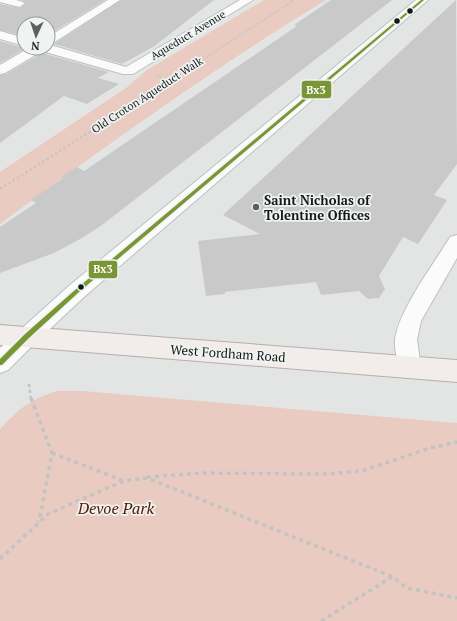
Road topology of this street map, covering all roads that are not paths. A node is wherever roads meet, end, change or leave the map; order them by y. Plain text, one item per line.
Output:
1 (4, 0) edge
2 (115, 0) edge
3 (248, 0) edge
4 (423, 0) edge
5 (19, 4) dead end
6 (0, 34) edge
7 (56, 37) edge
8 (16, 39) edge
9 (56, 51) edge
10 (24, 56) edge
11 (0, 70) edge
12 (457, 242) edge
13 (0, 335) edge
14 (27, 336) junction
15 (0, 363) edge
16 (410, 367) junction
17 (457, 370) edge

1 - 5 street
2 - 7 street
3 - 9 street, Aqueduct Avenue
4 - 14 street
6 - 8 street
10 - 11 street
12 - 16 street
13 - 14 main road, West Fordham Road
14 - 15 street
14 - 16 main road, West Fordham Road
16 - 17 main road, West Fordham Road

